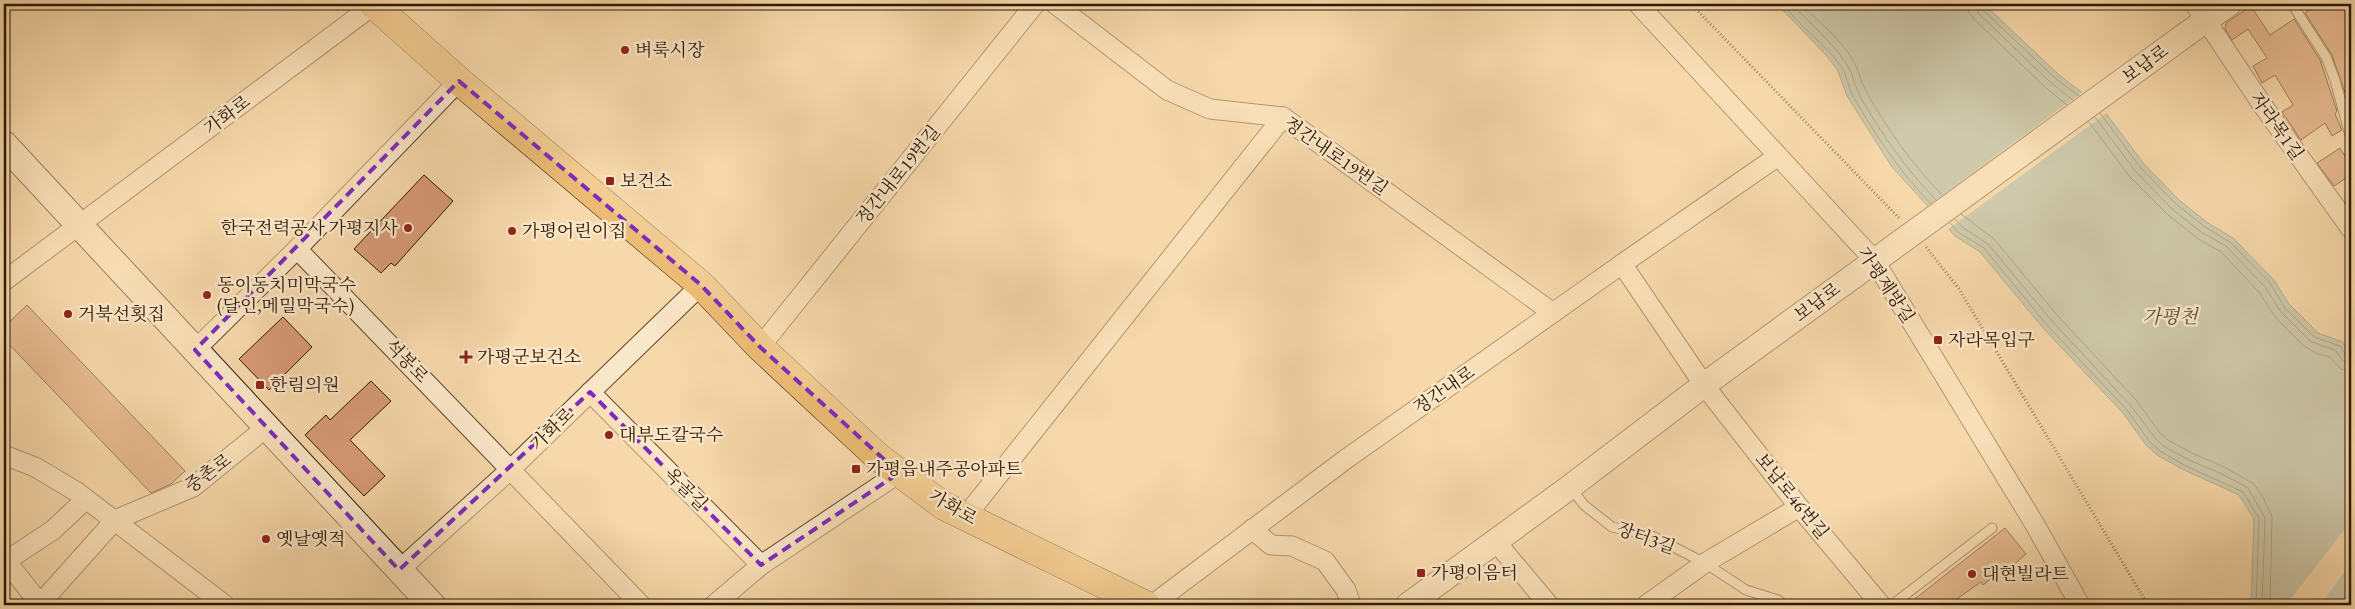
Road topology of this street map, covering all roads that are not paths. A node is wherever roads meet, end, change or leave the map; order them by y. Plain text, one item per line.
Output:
1 (374, 4) edge
2 (1035, 4) edge
3 (1056, 4) edge
4 (1638, 4) edge
5 (2229, 4) edge
6 (2292, 4) edge
7 (2201, 12) edge
8 (459, 81) junction
9 (2347, 111) edge
10 (1283, 116) junction
11 (2351, 139) edge
12 (4, 144) edge
13 (1778, 156) junction
14 (78, 224) junction
15 (2351, 229) edge
16 (297, 249) junction
17 (1874, 260) junction
18 (1622, 264) junction
19 (4, 281) edge
20 (701, 285) junction
21 (1553, 312) junction
22 (760, 347) junction
23 (195, 350) junction
24 (1704, 384) junction
25 (590, 392) junction
26 (267, 427) junction
27 (4, 454) edge
28 (511, 469) junction
29 (899, 473) junction
30 (1570, 487) junction
31 (86, 499) junction
32 (1799, 507) junction
33 (966, 516) junction
34 (116, 520) junction
35 (1992, 528) dead end
36 (1252, 529) junction
37 (1496, 542) junction
38 (5, 562) edge
39 (1705, 563) junction
40 (760, 565) junction
41 (399, 570) junction
42 (39, 605) edge
43 (224, 605) edge
44 (432, 605) edge
45 (641, 605) edge
46 (714, 605) edge
47 (1146, 605) edge
48 (1152, 605) edge
49 (1351, 605) edge
50 (1408, 605) edge
51 (1550, 605) edge
52 (1646, 605) edge
53 (1784, 605) edge
54 (1881, 605) edge
55 (1892, 605) edge
56 (2080, 605) edge

1 - 8 main road, 가화로
1 - 14 street, 가화로
2 - 22 street, 정간내로19번길
3 - 10 street, 정간내로19번길
4 - 13 street, 가평제방길
5 - 7 street, 보납로
6 - 9 lane
7 - 15 street, 자라목1길
7 - 17 street, 보납로, bridge
8 - 16 street
8 - 20 main road, 가화로
9 - 11 lane
10 - 21 street, 정간내로19번길
10 - 33 street
12 - 14 main road
13 - 17 street, 가평제방길
13 - 18 street, 정간내로
14 - 19 street
14 - 23 main road
16 - 23 street
16 - 28 street, 석봉로
17 - 24 street, 보납로
17 - 56 street, 가평제방길
18 - 21 street, 정간내로
18 - 24 street
20 - 22 main road, 가화로
20 - 25 street, 가화로
21 - 36 street, 정간내로
22 - 29 main road, 가화로
23 - 26 main road
24 - 30 street, 보납로
24 - 32 street, 보납로46번길
25 - 28 street, 가화로
25 - 40 street, 옥골길
26 - 34 street, 중촌로
26 - 41 main road
27 - 31 street
28 - 41 street
28 - 45 street
29 - 33 main road, 가화로
29 - 40 street
30 - 37 street, 보납로
30 - 39 lane, 장터3길
31 - 34 street
31 - 38 street
32 - 39 street, 장터3길
32 - 54 street, 보납로46번길
33 - 47 main road, 가화로
34 - 42 street, 중촌로
34 - 43 street
35 - 55 lane
36 - 48 street, 정간내로
36 - 49 street
37 - 50 street, 보납로
37 - 51 street
38 - 42 street
39 - 52 street, 장터3길
39 - 53 lane, 장터3길
40 - 46 street
41 - 44 main road

